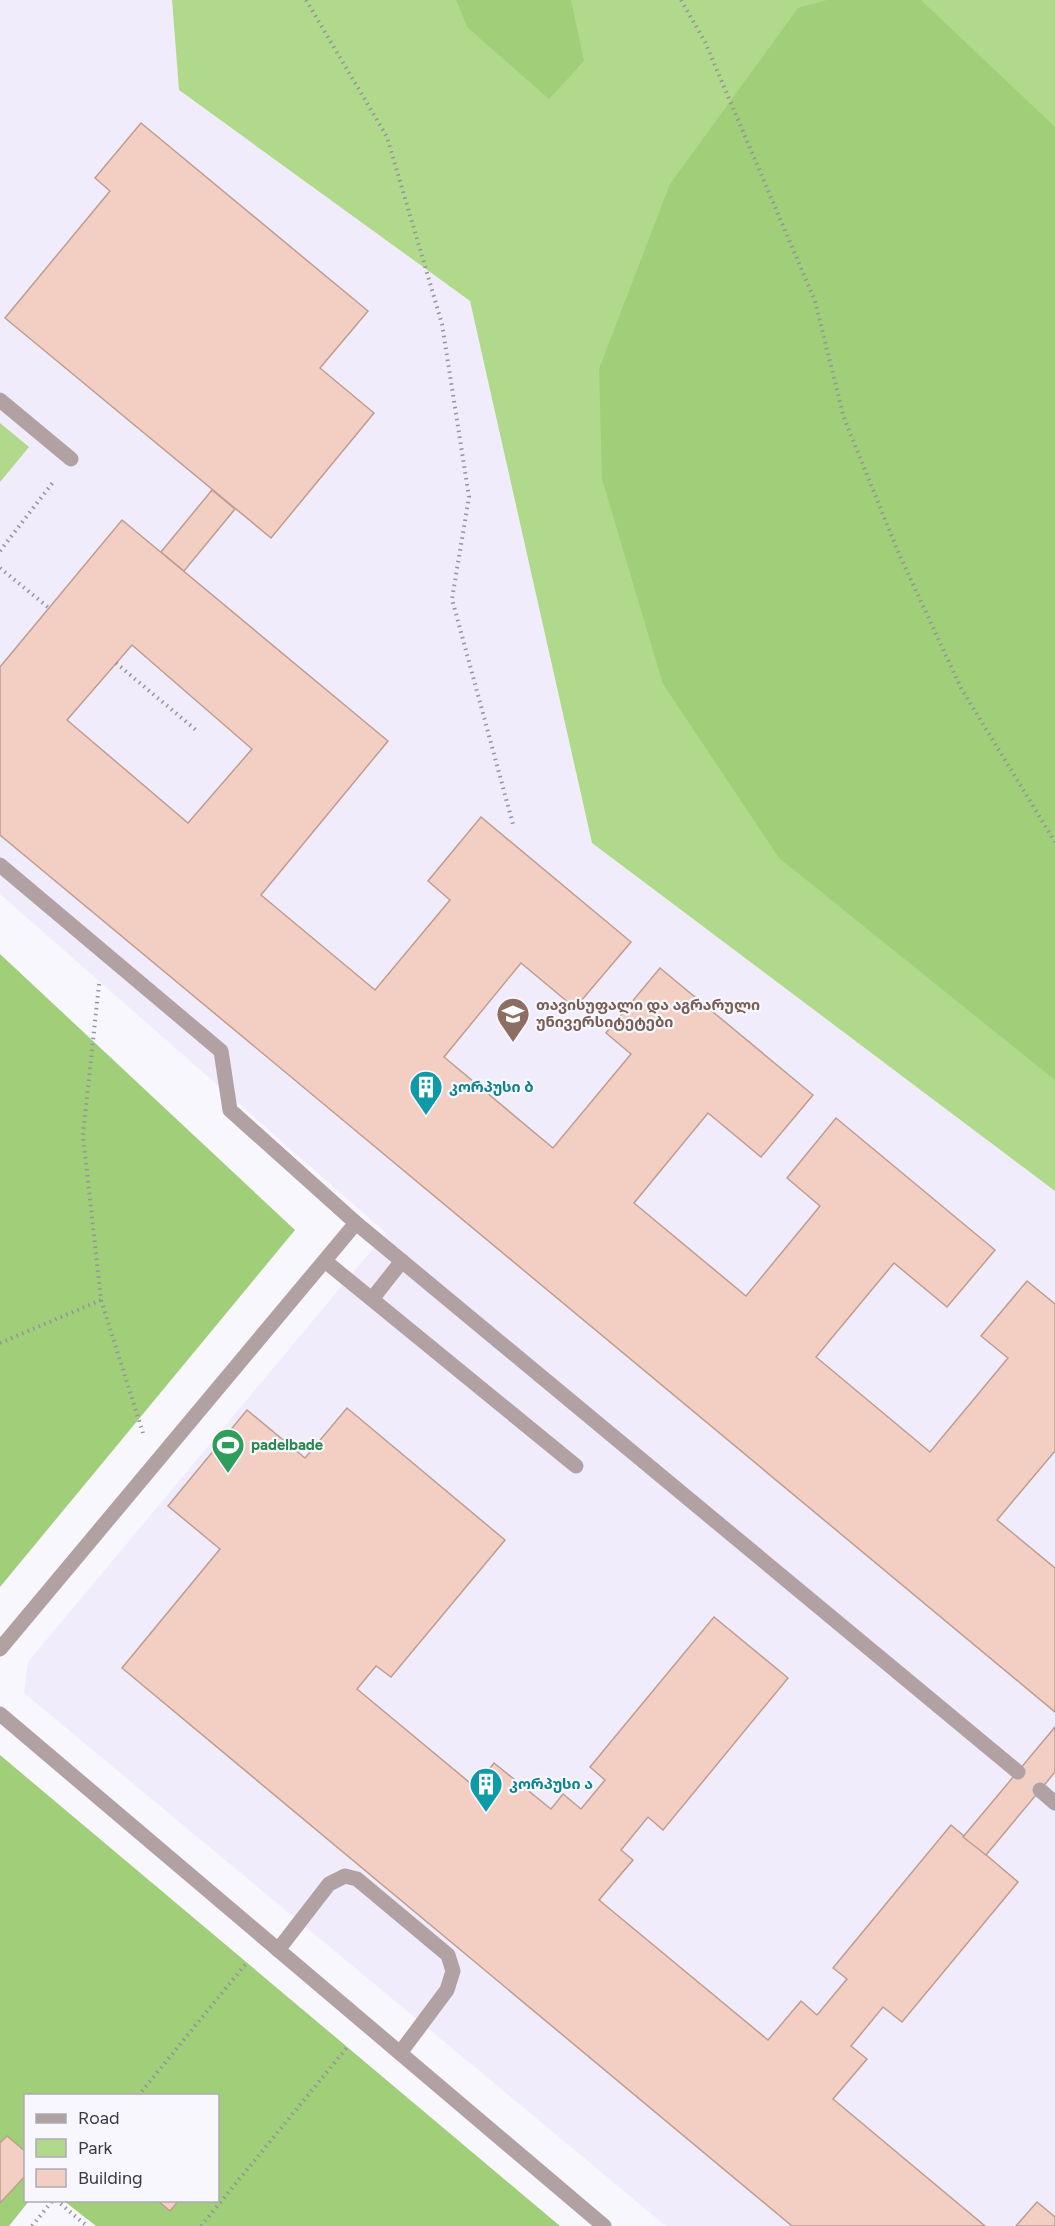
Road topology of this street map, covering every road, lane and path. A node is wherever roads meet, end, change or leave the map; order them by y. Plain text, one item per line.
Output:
1 (306, 0) edge
2 (681, 0) edge
3 (0, 400) edge
4 (71, 459) joint
5 (0, 550) edge
6 (0, 568) edge
7 (49, 608) dead end
8 (116, 663) dead end
9 (196, 730) dead end
10 (514, 828) dead end
11 (1055, 842) edge
12 (0, 865) edge
13 (103, 951) junction
14 (356, 1223) junction
15 (325, 1261) junction
16 (402, 1261) junction
17 (372, 1299) junction
18 (101, 1300) junction
19 (0, 1343) edge
20 (153, 1466) junction
21 (576, 1466) dead end
22 (0, 1649) edge
23 (0, 1714) edge
24 (1018, 1772) dead end
25 (1040, 1790) dead end
26 (1055, 1803) edge
27 (266, 1939) junction
28 (278, 1950) junction
29 (366, 2024) junction
30 (400, 2053) junction
31 (140, 2094) edge
32 (52, 2202) edge
33 (57, 2202) edge
34 (32, 2226) edge
35 (87, 2226) edge
36 (201, 2226) edge
37 (604, 2226) edge

1 - 10 path
2 - 11 path
3 - 4 street
4 - 5 path
6 - 7 path
8 - 9 path
12 - 13 street
13 - 14 street
13 - 18 path
14 - 15 street
14 - 16 street
15 - 17 street
15 - 20 street
16 - 17 street
16 - 24 street
17 - 21 street
18 - 19 path
18 - 20 path
20 - 22 street
23 - 27 street
25 - 26 street
27 - 28 street
27 - 31 path
28 - 29 street
28 - 30 street
29 - 30 street
29 - 36 path
30 - 37 street
32 - 34 path
33 - 35 path

